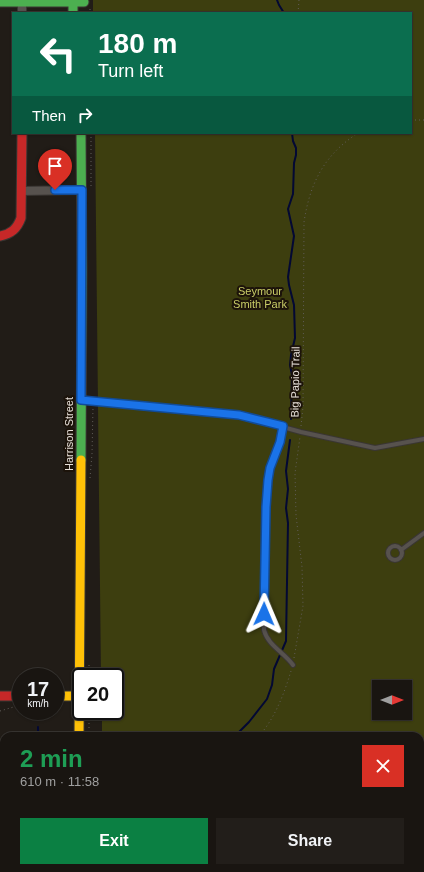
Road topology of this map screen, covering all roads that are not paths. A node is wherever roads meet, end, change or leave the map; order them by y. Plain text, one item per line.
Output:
1 (73, 1) edge
2 (84, 1) edge
3 (0, 2) edge
4 (22, 2) junction
5 (22, 12) edge
6 (73, 12) edge
7 (84, 12) edge
8 (22, 134) edge
9 (81, 134) edge
10 (82, 190) junction
11 (22, 191) junction
12 (0, 236) edge
13 (81, 400) junction
14 (283, 426) junction
15 (424, 439) edge
16 (424, 533) edge
17 (401, 550) dead end
18 (293, 664) road end
19 (79, 668) edge
20 (0, 696) edge
21 (12, 696) edge
22 (79, 720) edge
23 (79, 732) edge

1 - 2 main road
1 - 4 main road
1 - 6 main road
2 - 7 main road
3 - 4 main road
4 - 5 street
8 - 11 main road
9 - 10 main road, Harrison Street
10 - 11 street
10 - 13 main road, Harrison Street
11 - 12 main road
13 - 14 lane
13 - 19 main road, Harrison Street
14 - 15 lane
14 - 18 lane
16 - 17 lane
20 - 21 main road
22 - 23 main road, Harrison Street

